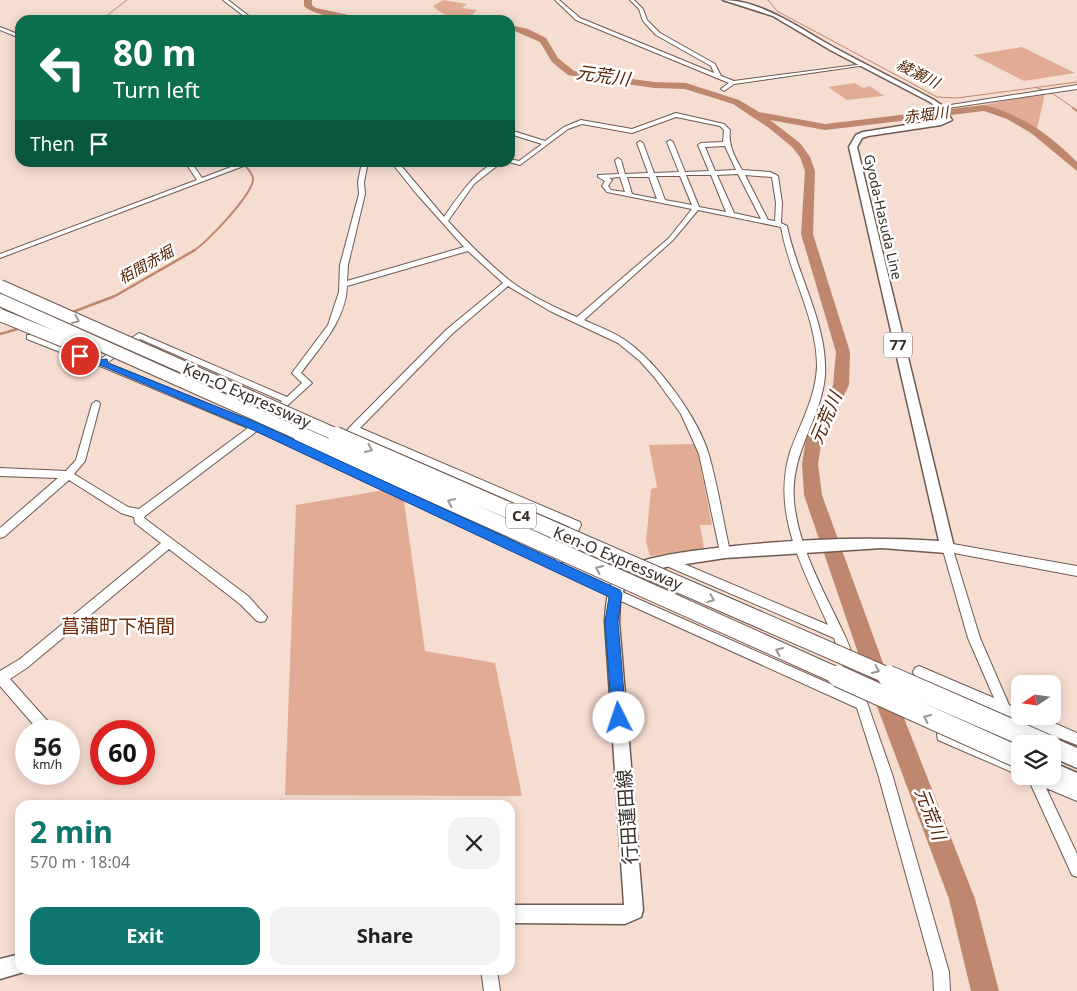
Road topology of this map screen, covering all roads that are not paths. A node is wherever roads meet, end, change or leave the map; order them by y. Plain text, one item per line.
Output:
1 (225, 0) edge
2 (557, 0) edge
3 (632, 0) edge
4 (726, 0) edge
5 (245, 15) edge
6 (0, 28) edge
7 (15, 35) edge
8 (864, 65) junction
9 (718, 76) junction
10 (733, 83) junction
11 (1077, 86) edge
12 (724, 89) dead end
13 (941, 108) junction
14 (515, 134) edge
15 (670, 142) dead end
16 (546, 143) junction
17 (640, 143) dead end
18 (727, 144) junction
19 (618, 160) dead end
20 (515, 162) edge
21 (191, 167) edge
22 (240, 167) edge
23 (364, 167) edge
24 (398, 167) edge
25 (493, 167) edge
26 (713, 173) junction
27 (740, 173) junction
28 (682, 174) junction
29 (652, 175) junction
30 (623, 176) junction
31 (201, 181) junction
32 (629, 195) junction
33 (662, 202) junction
34 (696, 208) junction
35 (731, 215) junction
36 (445, 220) junction
37 (766, 222) junction
38 (778, 224) junction
39 (469, 248) junction
40 (0, 256) edge
41 (0, 282) edge
42 (508, 284) junction
43 (343, 285) junction
44 (0, 286) edge
45 (0, 300) edge
46 (52, 309) junction
47 (0, 315) edge
48 (580, 320) junction
49 (30, 337) dead end
50 (103, 362) junction
51 (170, 378) junction
52 (289, 401) junction
53 (96, 404) dead end
54 (256, 427) junction
55 (353, 429) junction
56 (325, 459) junction
57 (0, 472) edge
58 (68, 475) junction
59 (140, 514) junction
60 (0, 534) edge
61 (168, 543) junction
62 (947, 547) junction
63 (802, 548) junction
64 (725, 552) junction
65 (666, 561) junction
66 (556, 566) junction
67 (1077, 570) edge
68 (616, 594) junction
69 (261, 617) dead end
70 (839, 635) junction
71 (919, 672) dead end
72 (1, 678) edge
73 (862, 704) junction
74 (1004, 709) junction
75 (1011, 712) edge
76 (37, 720) edge
77 (1043, 725) edge
78 (944, 735) dead end
79 (1016, 735) edge
80 (1023, 735) edge
81 (1077, 739) edge
82 (1061, 751) edge
83 (1011, 754) edge
84 (1077, 758) edge
85 (1011, 766) edge
86 (1061, 776) edge
87 (1077, 782) edge
88 (1039, 785) edge
89 (1056, 785) edge
90 (1077, 794) edge
91 (1077, 870) edge
92 (515, 914) edge
93 (15, 965) edge
94 (0, 969) edge
95 (489, 975) edge
96 (492, 991) edge
97 (942, 991) edge

1 - 5 street
2 - 9 street
3 - 9 street
4 - 8 main road
6 - 7 street
8 - 10 street
8 - 13 main road
9 - 10 street
10 - 12 street
11 - 13 street
13 - 62 main road, Gyoda-Hasuda Line / 77
14 - 16 street
15 - 28 street
16 - 18 street
16 - 20 street
17 - 29 street
18 - 26 street
18 - 27 street
19 - 30 street
21 - 31 street
22 - 31 street
23 - 43 street
24 - 36 street
25 - 36 street
26 - 27 street
26 - 28 street
26 - 35 street
27 - 37 street
27 - 38 street
28 - 29 street
28 - 34 street
29 - 30 street
29 - 33 street
30 - 32 street
30 - 32 street
31 - 40 street
32 - 33 street
33 - 34 street
34 - 35 street
34 - 48 street
35 - 37 street
36 - 39 street
37 - 38 street
38 - 63 street
39 - 42 street
39 - 43 street
41 - 46 highway, bridge
42 - 48 street
42 - 55 street
43 - 52 street
44 - 46 highway, Ken-O Expressway / C4, bridge
45 - 51 highway, Ken-O Expressway / C4, bridge
46 -> 80 highway, Ken-O Expressway / C4, bridge
47 - 51 highway, bridge
48 - 64 street
49 - 50 street
50 - 52 street
50 - 54 street
83 -> 51 highway, Ken-O Expressway / C4, bridge
52 - 54 street
53 - 58 street
54 - 56 street
54 - 59 street
55 - 56 street
55 - 66 street
56 - 66 street
57 - 58 street
58 - 59 street
58 - 60 street
59 - 61 street
61 - 69 street
61 - 72 street
62 - 63 main road, 行田蓮田線
62 - 67 street
62 - 74 street
63 - 64 main road, 行田蓮田線
63 - 70 street
64 - 65 main road, 行田蓮田線
65 - 68 main road, 行田蓮田線
65 - 70 street
66 - 68 street
68 - 73 street
68 - 92 main road, 行田蓮田線
70 - 73 street
71 - 74 street
72 - 76 street
73 - 97 street
74 - 75 street
74 - 79 street
77 - 81 street
78 - 85 street
82 - 84 highway
86 - 87 highway
88 - 91 street
89 - 90 street
93 - 94 main road
95 - 96 street

